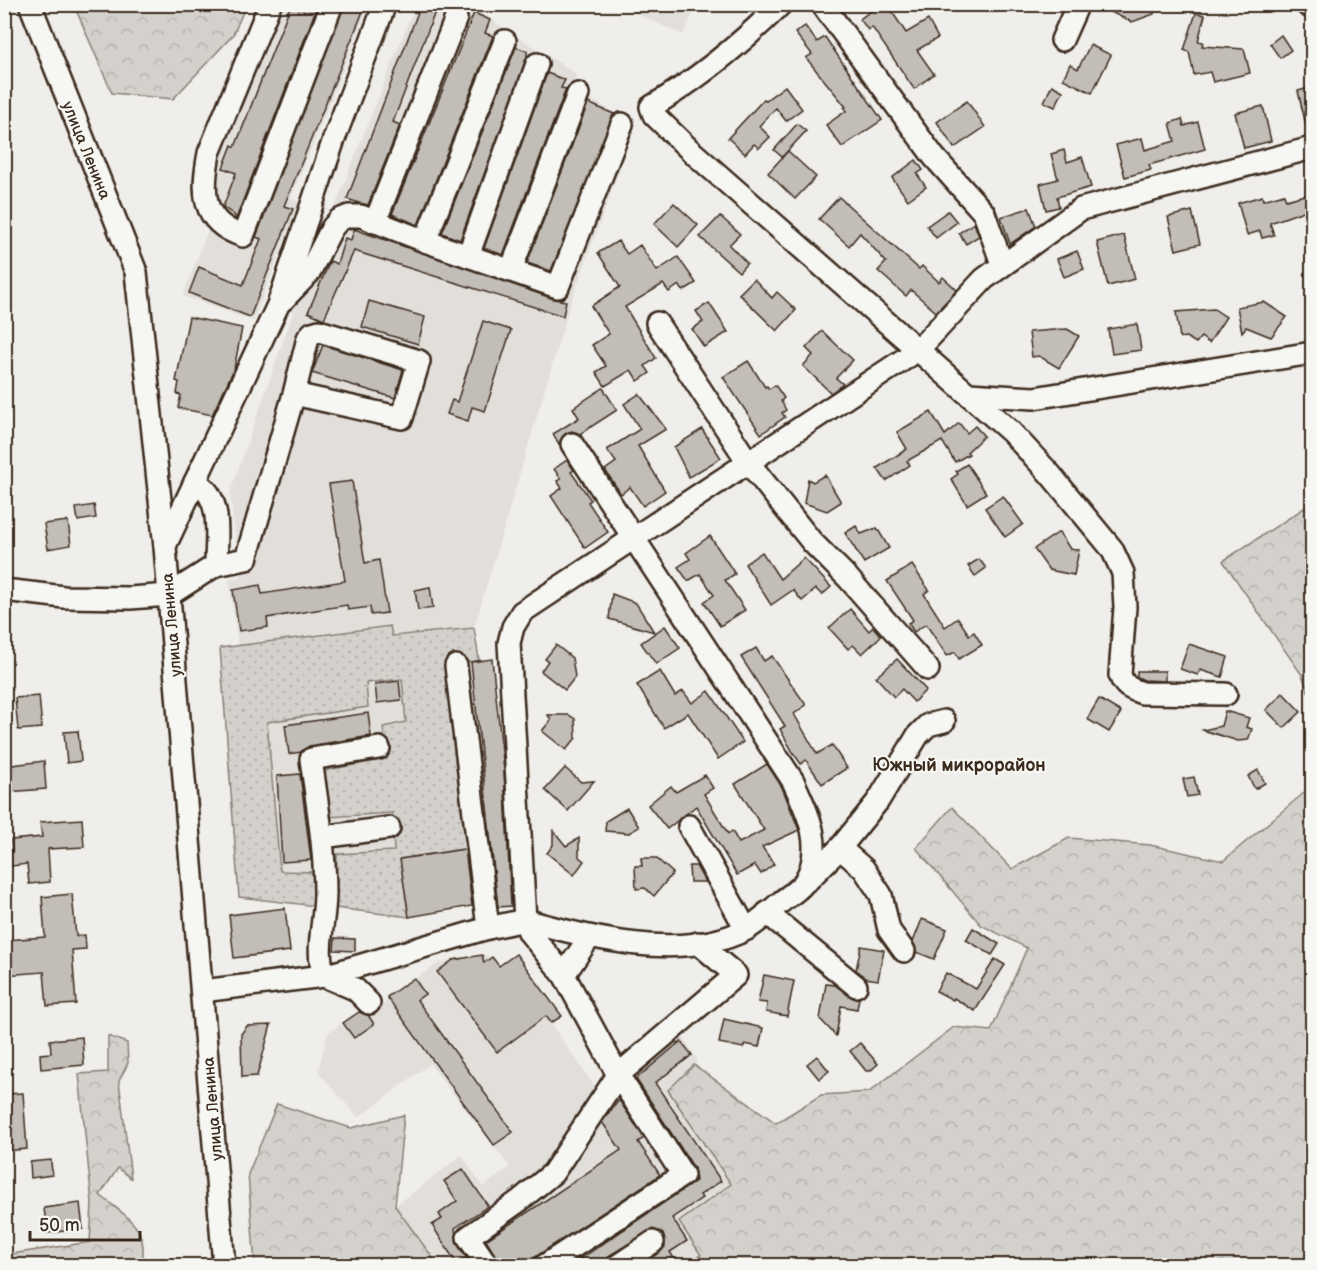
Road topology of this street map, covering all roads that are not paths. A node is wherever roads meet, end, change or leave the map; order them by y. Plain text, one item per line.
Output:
1 (30, 4) edge
2 (270, 4) edge
3 (332, 4) edge
4 (385, 4) edge
5 (781, 4) edge
6 (822, 4) edge
7 (1078, 4) edge
8 (1305, 4) edge
9 (1312, 8) edge
10 (456, 18) dead end
11 (1062, 40) dead end
12 (505, 41) dead end
13 (537, 64) dead end
14 (578, 94) dead end
15 (622, 124) dead end
16 (1312, 148) edge
17 (375, 222) junction
18 (425, 242) junction
19 (468, 256) junction
20 (1002, 264) junction
21 (511, 270) junction
22 (278, 305) junction
23 (657, 323) dead end
24 (918, 350) junction
25 (1312, 353) edge
26 (294, 394) junction
27 (969, 394) junction
28 (572, 444) dead end
29 (748, 462) junction
30 (195, 482) junction
31 (634, 538) junction
32 (165, 547) junction
33 (216, 565) junction
34 (4, 590) edge
35 (169, 595) junction
36 (456, 666) dead end
37 (927, 669) dead end
38 (1226, 694) dead end
39 (944, 721) dead end
40 (379, 748) dead end
41 (689, 826) dead end
42 (389, 828) dead end
43 (322, 837) junction
44 (840, 848) junction
45 (805, 882) junction
46 (767, 913) junction
47 (525, 920) junction
48 (488, 928) junction
49 (746, 929) junction
50 (589, 938) junction
51 (698, 943) junction
52 (904, 951) dead end
53 (564, 975) junction
54 (324, 976) junction
55 (856, 986) dead end
56 (202, 991) junction
57 (369, 1003) dead end
58 (618, 1075) junction
59 (653, 1242) dead end
60 (224, 1266) edge
61 (488, 1266) edge
62 (544, 1266) edge
63 (616, 1266) edge

1 - 32 street, улица Ленина
2 - 3 street
4 - 22 street
5 - 24 street
6 - 20 street
7 - 11 street
8 - 9 street
10 - 17 street
12 - 18 street
13 - 19 street
14 - 21 street
15 - 21 street
16 - 20 street
17 - 18 street
17 - 22 street
18 - 19 street
19 - 21 street
20 - 24 street
22 - 30 street
23 - 29 street
24 - 27 street
24 - 29 street
25 - 27 street
26 - 26 street
26 - 33 street
27 - 38 street
28 - 31 street
29 - 31 street
29 - 37 street
30 - 32 street
30 - 33 street
31 - 45 street
31 - 47 street
32 - 35 street, улица Ленина
33 - 35 street
34 - 35 street
35 - 56 street, улица Ленина
36 - 48 street
39 - 44 street
40 - 43 street
41 - 49 street
42 - 43 street
43 - 54 street
44 - 45 street
44 - 52 street
45 - 46 street
46 - 49 street
46 - 55 street
47 - 48 street
47 - 50 street
47 - 53 street
48 - 54 street
49 - 51 street
50 - 51 street
50 - 53 street
51 - 58 street
53 - 58 street
54 - 56 street
54 - 57 street
56 - 60 street, улица Ленина
58 - 61 street
58 - 62 street
59 - 63 street

